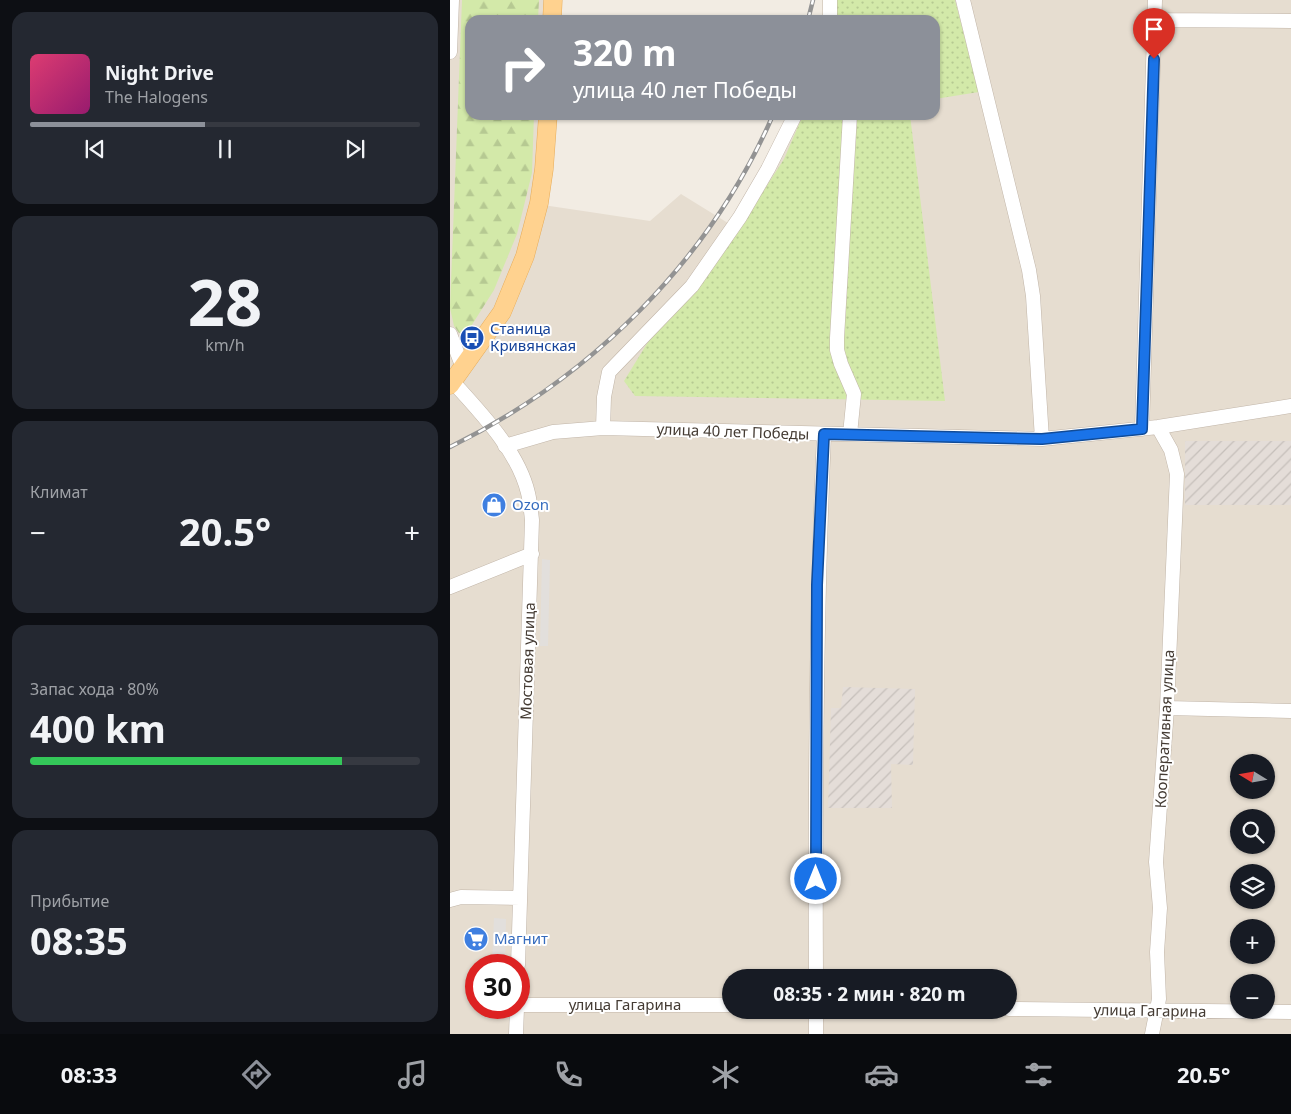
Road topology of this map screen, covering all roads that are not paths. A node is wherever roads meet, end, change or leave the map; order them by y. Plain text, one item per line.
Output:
1 (452, 0) edge
2 (553, 0) edge
3 (830, 0) edge
4 (963, 0) edge
5 (1154, 0) edge
6 (552, 15) edge
7 (830, 15) edge
8 (1155, 20) junction
9 (1291, 21) edge
10 (450, 52) edge
11 (548, 120) edge
12 (792, 120) edge
13 (850, 120) edge
14 (450, 334) edge
15 (455, 378) edge
16 (1291, 406) edge
17 (1158, 427) junction
18 (603, 428) junction
19 (1142, 429) junction
20 (824, 434) junction
21 (850, 434) junction
22 (1042, 439) junction
23 (505, 446) junction
24 (532, 554) junction
25 (450, 587) edge
26 (1167, 708) junction
27 (1291, 711) edge
28 (520, 898) junction
29 (450, 900) edge
30 (518, 954) edge
31 (816, 969) edge
32 (722, 1005) edge
33 (530, 1006) edge
34 (1017, 1009) edge
35 (1156, 1012) junction
36 (1291, 1012) edge
37 (517, 1019) edge
38 (816, 1019) edge
39 (516, 1034) edge
40 (816, 1034) edge
41 (1152, 1034) edge

1 - 10 street
2 - 6 main road
3 - 7 street
4 - 22 street
5 - 8 street
8 - 9 street
8 - 19 street
11 - 15 main road
12 - 18 street
13 - 21 street
14 - 15 street
15 - 23 street, Мостовая улица
16 - 17 street, улица 40 лет Победы
17 - 19 street, улица 40 лет Победы
17 - 26 street, Кооперативная улица
18 - 20 street, улица 40 лет Победы
18 - 23 street, улица 40 лет Победы
19 - 22 street, улица 40 лет Победы
20 - 21 street, улица 40 лет Победы
20 - 31 street
21 - 22 street, улица 40 лет Победы
23 - 24 street, Мостовая улица
24 - 25 street
24 - 28 street, Мостовая улица
26 - 27 street
26 - 35 street, Кооперативная улица
28 - 29 street
28 - 30 street, Мостовая улица
32 - 33 street, улица Гагарина
34 - 35 street, улица Гагарина
35 - 36 street, улица Гагарина
35 - 41 street, Кооперативная улица
37 - 39 street
38 - 40 street

